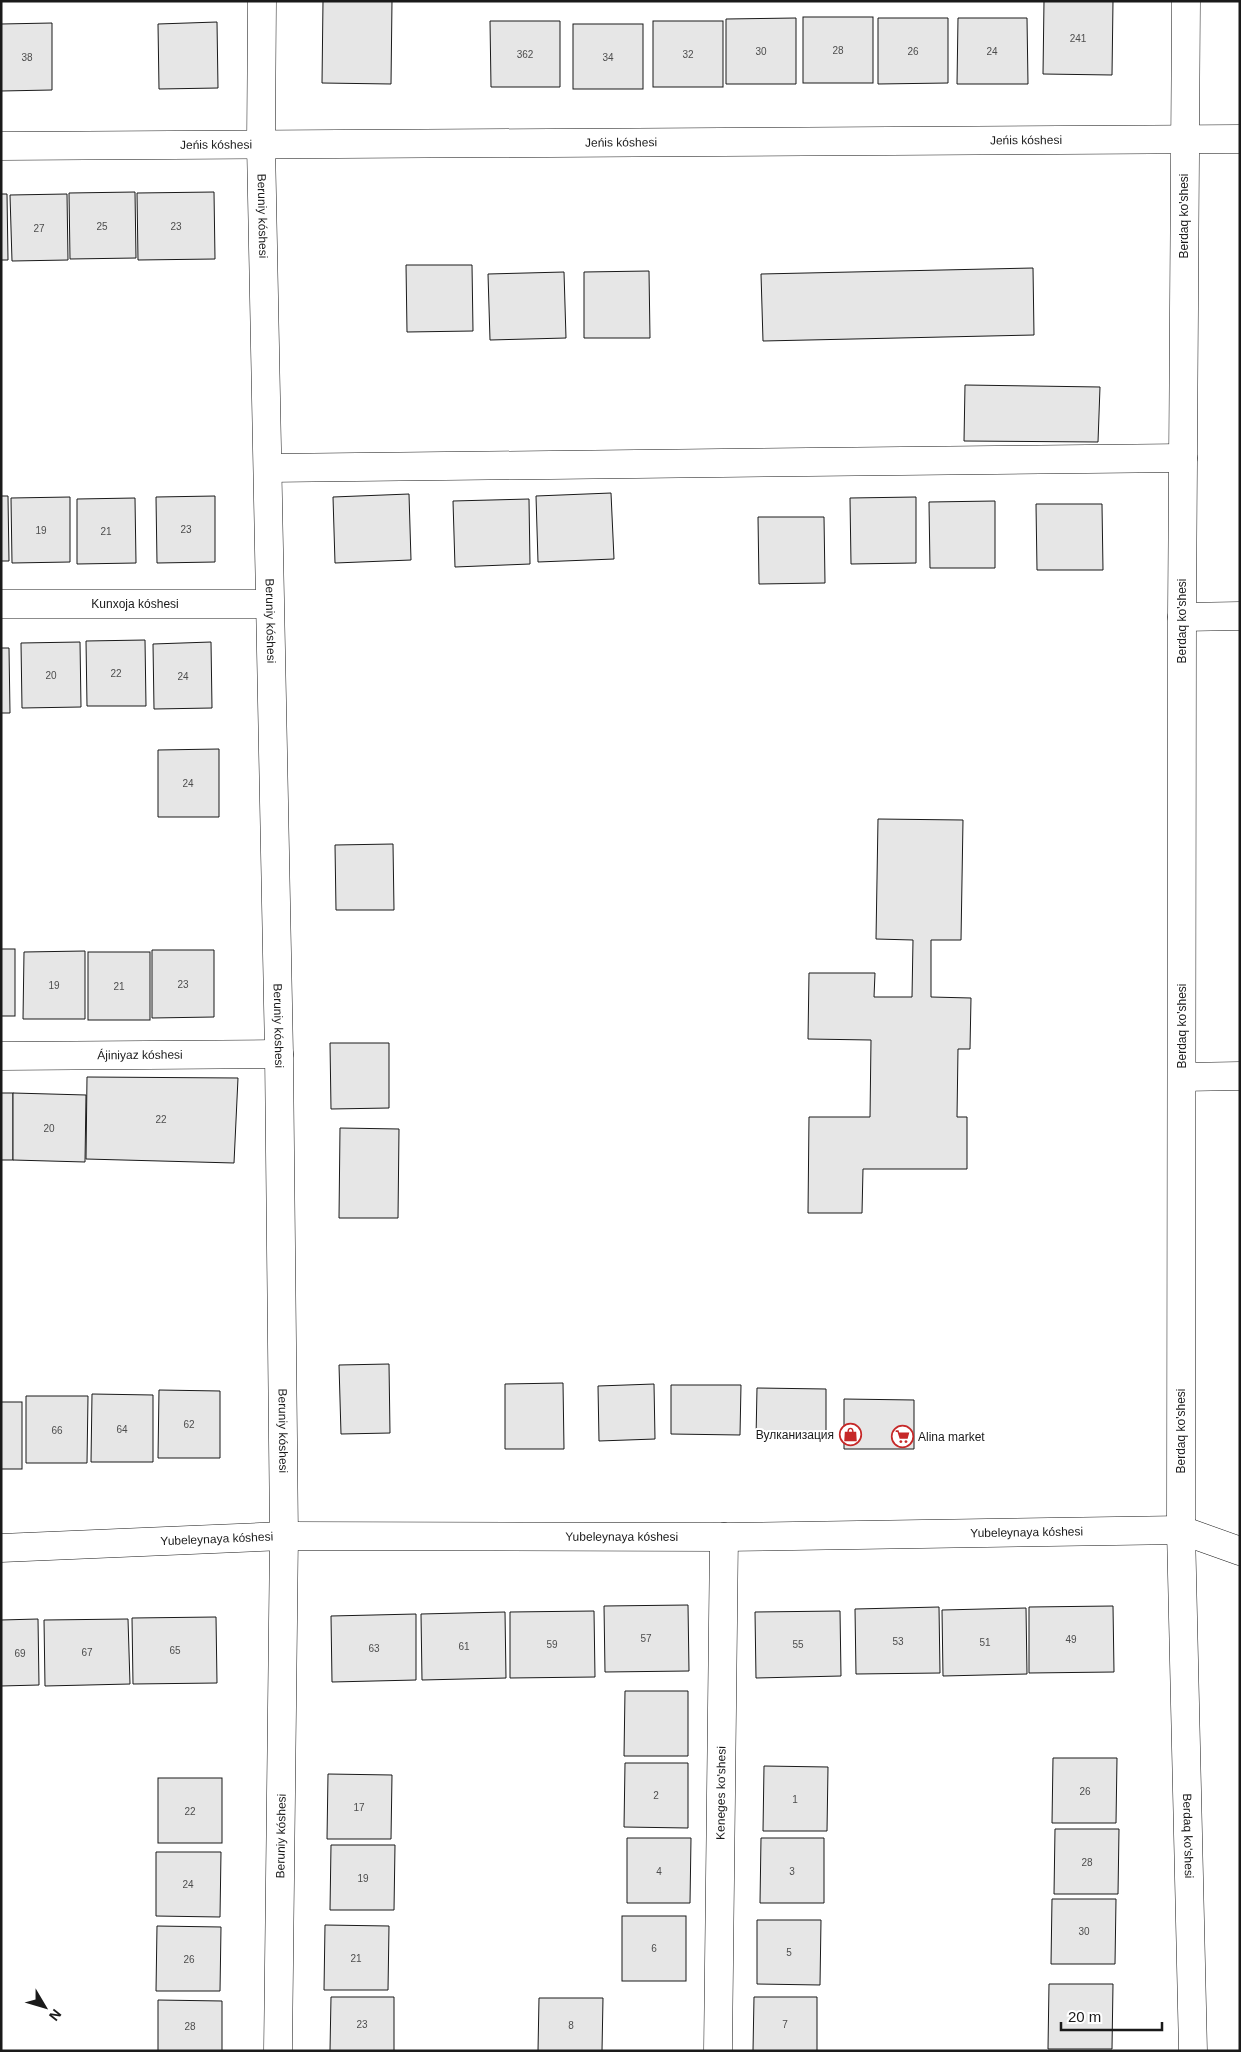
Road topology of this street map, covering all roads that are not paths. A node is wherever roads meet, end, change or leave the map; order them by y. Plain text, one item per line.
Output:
1 (262, 1) edge
2 (1186, 1) edge
3 (1240, 139) edge
4 (1184, 140) junction
5 (262, 145) junction
6 (1, 146) edge
7 (1184, 458) junction
8 (269, 468) junction
9 (1, 604) edge
10 (269, 604) junction
11 (1240, 616) edge
12 (1182, 617) junction
13 (279, 1054) junction
14 (1, 1056) edge
15 (1182, 1076) junction
16 (1240, 1076) edge
17 (1181, 1530) junction
18 (284, 1536) junction
19 (724, 1537) junction
20 (1, 1548) edge
21 (1240, 1551) edge
22 (278, 2051) edge
23 (718, 2051) edge
24 (1194, 2051) edge

1 - 5 street, Beruniy kóshesi
2 - 4 street, Berdaq ko'shesi
3 - 4 street, Jeńis kóshesi
4 - 5 street, Jeńis kóshesi
4 - 7 street, Berdaq ko'shesi
5 - 6 street, Jeńis kóshesi
5 - 8 street, Beruniy kóshesi
7 - 8 street
7 - 12 street, Berdaq ko'shesi
8 - 10 street, Beruniy kóshesi
9 - 10 street, Kunxoja kóshesi
10 - 13 street, Beruniy kóshesi
11 - 12 street
12 - 15 street, Berdaq ko'shesi
13 - 14 street, Ájiniyaz kóshesi
13 - 18 street, Beruniy kóshesi
15 - 16 street
15 - 17 street, Berdaq ko'shesi
17 - 19 street, Yubeleynaya kóshesi
17 - 21 street, Yubeleynaya kóshesi
17 - 24 street, Berdaq ko'shesi
18 - 19 street, Yubeleynaya kóshesi
18 - 20 street, Yubeleynaya kóshesi
18 - 22 street, Beruniy kóshesi
19 - 23 street, Keneges ko'shesi

